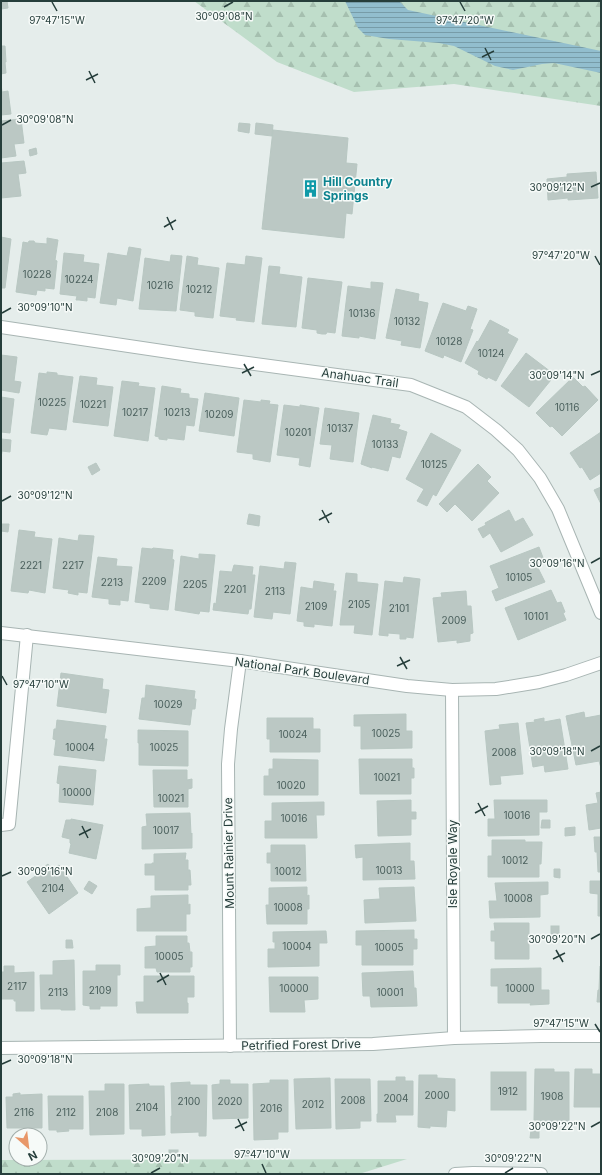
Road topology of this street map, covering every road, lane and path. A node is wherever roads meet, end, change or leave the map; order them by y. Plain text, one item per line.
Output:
1 (1, 327) edge
2 (601, 613) edge
3 (1, 633) edge
4 (27, 636) junction
5 (240, 661) junction
6 (601, 663) edge
7 (452, 690) junction
8 (5, 825) edge
9 (601, 1036) edge
10 (454, 1038) junction
11 (230, 1046) junction
12 (1, 1048) edge
13 (455, 1174) edge
14 (541, 1174) edge

1 - 2 street, Anahuac Trail
3 - 4 street, National Park Boulevard
4 - 5 street, National Park Boulevard
4 - 8 street
5 - 7 street, National Park Boulevard
5 - 11 street, Mount Rainier Drive
6 - 7 street, National Park Boulevard
7 - 10 street, Isle Royale Way
9 - 10 street, Petrified Forest Drive
10 - 11 street, Petrified Forest Drive
11 - 12 street, Petrified Forest Drive
13 - 14 street

